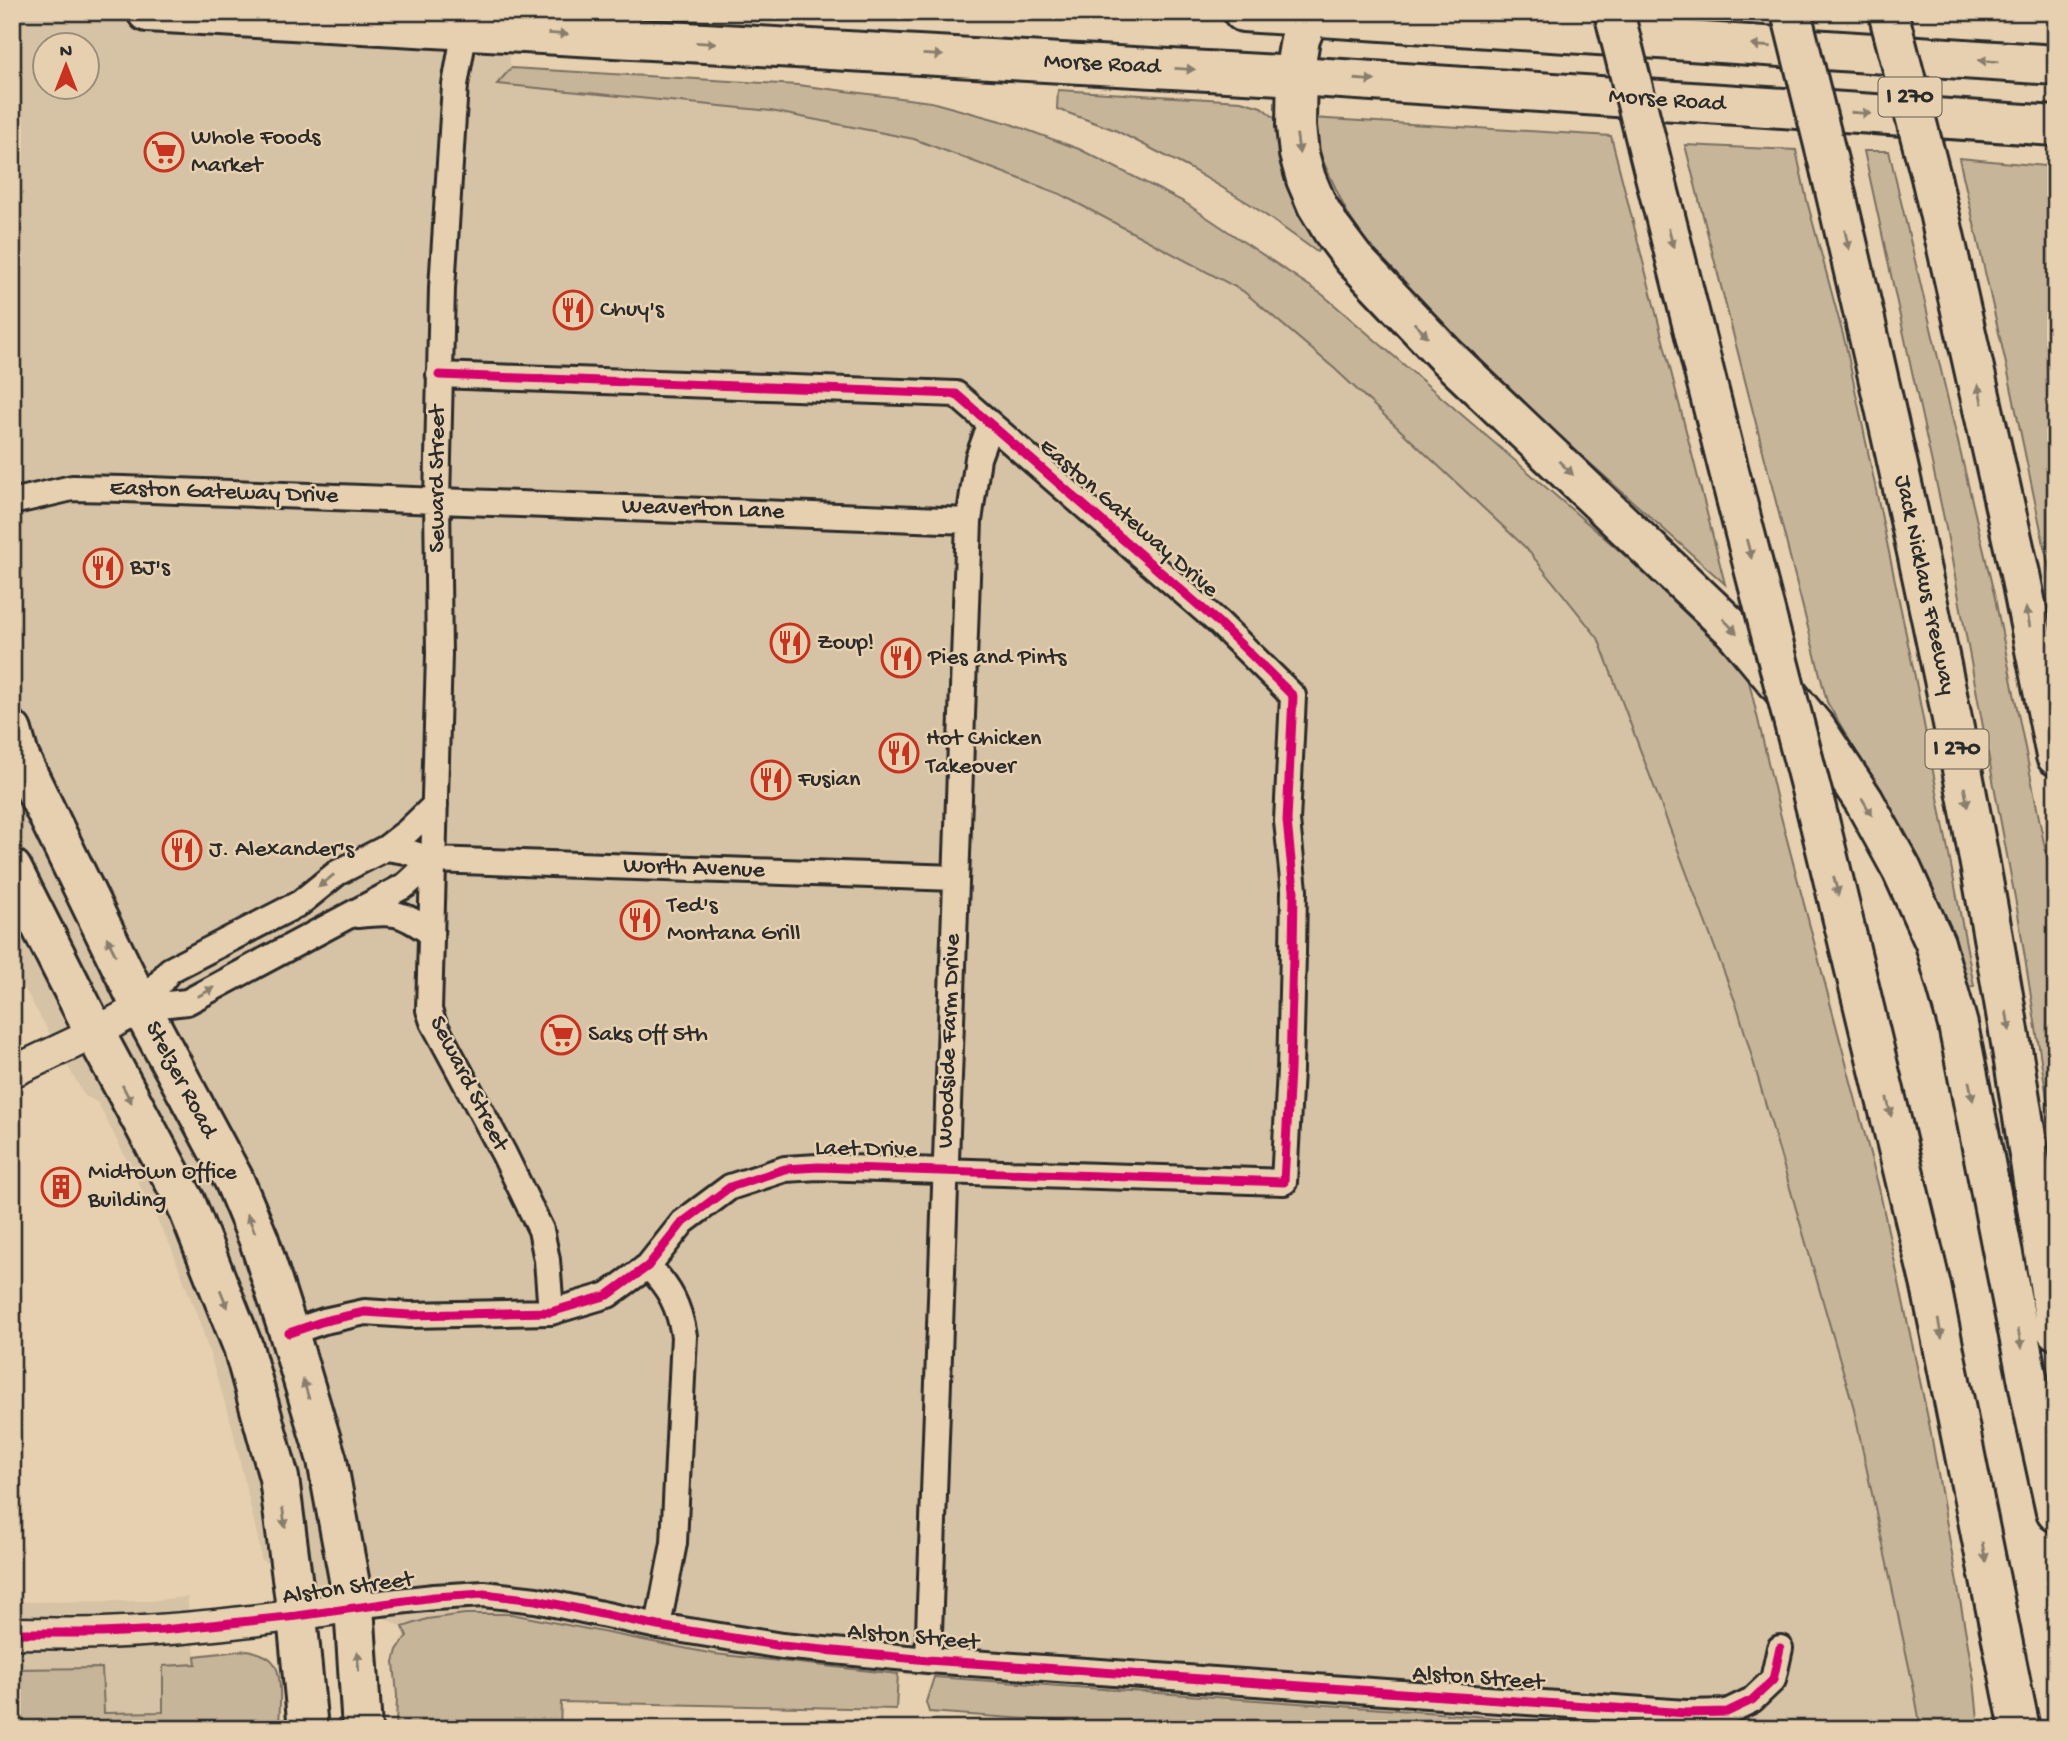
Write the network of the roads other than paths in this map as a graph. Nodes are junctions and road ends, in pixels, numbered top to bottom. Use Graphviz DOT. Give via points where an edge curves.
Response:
graph roads {
  1 [pos="147,12"];
  2 [pos="1243,12"];
  3 [pos="1614,12"];
  4 [pos="1791,12"];
  5 [pos="1888,12"];
  6 [pos="1310,15"];
  7 [pos="465,29"];
  8 [pos="2056,65"];
  9 [pos="1297,76"];
  10 [pos="2056,126"];
  11 [pos="439,375"];
  12 [pos="990,425"];
  13 [pos="437,500"];
  14 [pos="12,502"];
  15 [pos="969,521"];
  16 [pos="12,731"];
  17 [pos="2056,756"];
  18 [pos="435,805"];
  19 [pos="386,848"];
  20 [pos="433,860"];
  21 [pos="12,869"];
  22 [pos="956,878"];
  23 [pos="348,916"];
  24 [pos="431,933"];
  25 [pos="141,1007"];
  26 [pos="95,1033"];
  27 [pos="12,1072"];
  28 [pos="946,1170"];
  29 [pos="1284,1182"];
  30 [pos="648,1266"];
  31 [pos="551,1312"];
  32 [pos="2056,1330"];
  33 [pos="289,1334"];
  34 [pos="2056,1512"];
  35 [pos="354,1606"];
  36 [pos="297,1616"];
  37 [pos="658,1626"];
  38 [pos="12,1633"];
  39 [pos="1780,1648"];
  40 [pos="928,1660"];
  41 [pos="308,1729"];
  42 [pos="362,1729"];
  43 [pos="2020,1729"];
  1 -- 7 [label="main road, Morse Road"];
  2 -- 6 [label="main road"];
  3 -- 43 [label="main road, one-way, bridge" via="1819,820 1931,1286"];
  4 -- 32 [label="main road, Jack Nicklaus Freeway / I 270, one-way, bridge" via="1899,467 1949,702 2018,1077"];
  17 -- 5 [label="main road, I 270, one-way, bridge" via="1932,181"];
  8 -- 6 [label="main road, one-way"];
  6 -- 9 [label="main road" via="1300,39"];
  7 -- 9 [label="main road, Morse Road, one-way"];
  7 -- 11 [label="street, Seward Street" via="455,85"];
  9 -- 10 [label="main road, Morse Road, one-way"];
  9 -- 34 [label="main road, one-way" via="1296,126 1306,179 1317,205 1353,258 1446,355 1733,629 1817,730 1902,870 1935,943 1958,1024"];
  11 -- 12 [label="street, Easton Gateway Drive" via="956,394"];
  11 -- 13 [label="street, Seward Street"];
  12 -- 15 [label="street, Woodside Farm Drive" via="978,458"];
  12 -- 29 [label="street, Easton Gateway Drive" via="1219,623 1293,696 1287,821 1294,890"];
  13 -- 14 [label="street, Easton Gateway Drive" via="72,488"];
  13 -- 15 [label="street, Weaverton Lane"];
  13 -- 18 [label="street, Seward Street"];
  15 -- 22 [label="street, Woodside Farm Drive"];
  25 -- 16 [label="main road, Stelzer Road, one-way" via="19,756"];
  18 -- 19 [label="street"];
  18 -- 20 [label="street, Seward Street"];
  19 -- 20 [label="street, Worth Avenue"];
  19 -- 25 [label="street, one-way" via="337,873 300,903 170,970"];
  20 -- 22 [label="street, Worth Avenue"];
  20 -- 23 [label="street" via="406,885"];
  20 -- 24 [label="street, Seward Street"];
  21 -- 26 [label="main road"];
  22 -- 28 [label="street, Woodside Farm Drive"];
  23 -- 24 [label="street" via="387,912 408,917"];
  25 -- 23 [label="street, one-way" via="187,1002"];
  24 -- 31 [label="street, Seward Street" via="429,1010 541,1230"];
  25 -- 26 [label="street"];
  33 -- 25 [label="main road, Stelzer Road, one-way" via="234,1180"];
  26 -- 27 [label="street"];
  26 -- 36 [label="main road, one-way" via="186,1203 243,1347 279,1478"];
  28 -- 29 [label="street, Laet Drive"];
  28 -- 30 [label="street, Laet Drive" via="785,1169 730,1187 683,1222"];
  28 -- 40 [label="street, Woodside Farm Drive"];
  30 -- 31 [label="street, Laet Drive" via="608,1295"];
  30 -- 37 [label="street" via="666,1284 681,1314 684,1336 674,1543"];
  31 -- 33 [label="street, Laet Drive" via="365,1312"];
  35 -- 33 [label="main road, Stelzer Road, one-way" via="327,1460"];
  35 -- 36 [label="street, Alston Street"];
  35 -- 37 [label="street, Alston Street" via="484,1594 537,1600"];
  42 -- 35 [label="main road, Stelzer Road, one-way"];
  36 -- 38 [label="street, Alston Street" via="163,1630"];
  36 -- 41 [label="main road"];
  37 -- 40 [label="street, Alston Street" via="782,1646"];
  39 -- 40 [label="street, Alston Street" via="1773,1680 1752,1700 1727,1712 1672,1712"];
}
